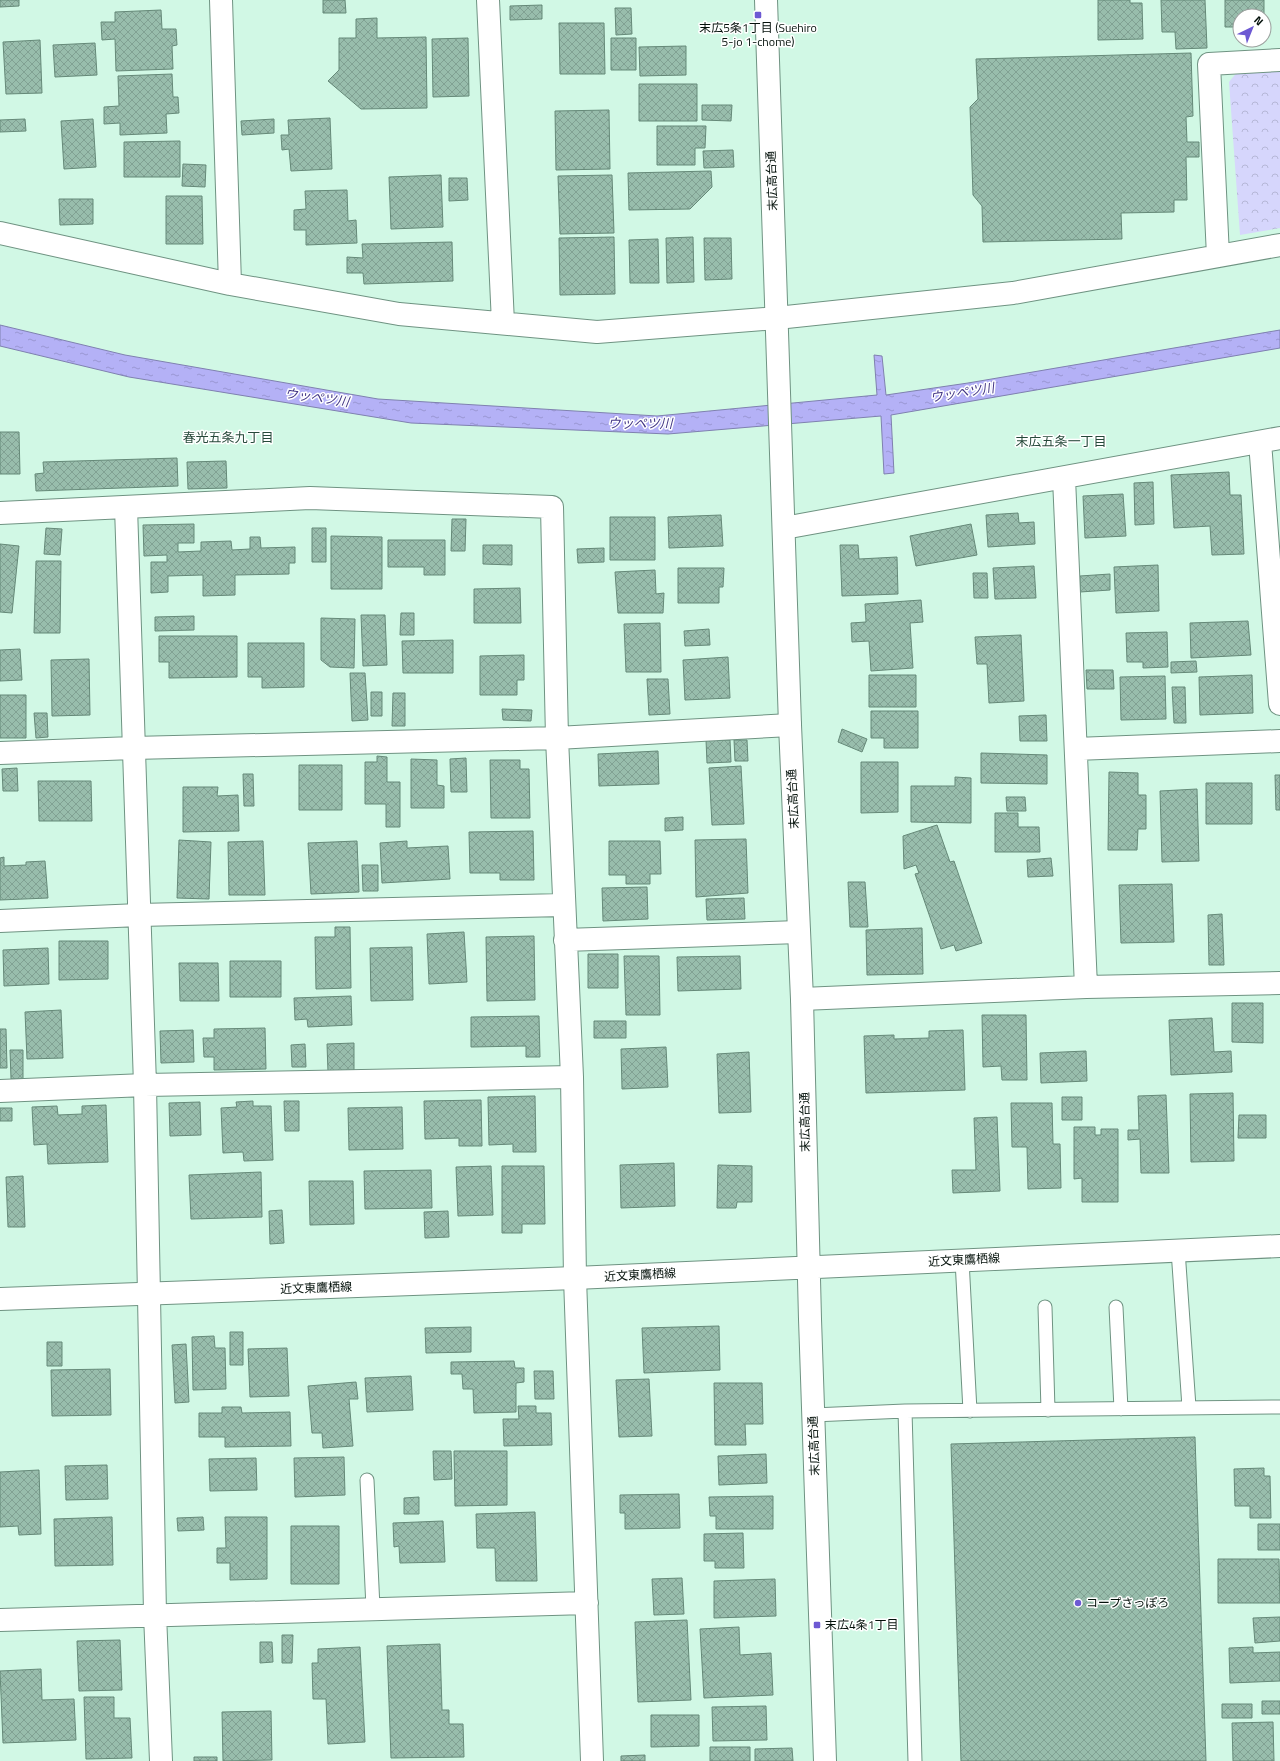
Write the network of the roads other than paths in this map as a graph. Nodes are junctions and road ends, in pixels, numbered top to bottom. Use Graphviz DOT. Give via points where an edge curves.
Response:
graph roads {
  1 [pos="221,0"];
  2 [pos="488,0"];
  3 [pos="766,0"];
  4 [pos="1280,60"];
  5 [pos="0,233"];
  6 [pos="1280,245"];
  7 [pos="1218,256"];
  8 [pos="230,284"];
  9 [pos="777,318"];
  10 [pos="504,323"];
  11 [pos="1270,440"];
  12 [pos="1064,478"];
  13 [pos="126,507"];
  14 [pos="0,513"];
  15 [pos="784,528"];
  16 [pos="1280,704"];
  17 [pos="790,725"];
  18 [pos="557,738"];
  19 [pos="1280,741"];
  20 [pos="133,748"];
  21 [pos="1076,749"];
  22 [pos="0,753"];
  23 [pos="564,905"];
  24 [pos="139,915"];
  25 [pos="0,921"];
  26 [pos="799,932"];
  27 [pos="565,940"];
  28 [pos="1280,983"];
  29 [pos="1086,987"];
  30 [pos="802,999"];
  31 [pos="572,1077"];
  32 [pos="145,1085"];
  33 [pos="0,1091"];
  34 [pos="1280,1246"];
  35 [pos="1178,1250"];
  36 [pos="962,1260"];
  37 [pos="808,1267"];
  38 [pos="575,1278"];
  39 [pos="148,1294"];
  40 [pos="0,1298"];
  41 [pos="1045,1307"];
  42 [pos="1116,1307"];
  43 [pos="1189,1407"];
  44 [pos="1280,1407"];
  45 [pos="1121,1409"];
  46 [pos="1048,1410"];
  47 [pos="905,1411"];
  48 [pos="970,1411"];
  49 [pos="813,1415"];
  50 [pos="367,1480"];
  51 [pos="587,1602"];
  52 [pos="373,1608"];
  53 [pos="155,1614"];
  54 [pos="0,1620"];
  55 [pos="161,1761"];
  56 [pos="592,1761"];
  57 [pos="825,1761"];
  58 [pos="915,1761"];
  1 -- 8 [label="street"];
  2 -- 10 [label="street"];
  3 -- 9 [label="street, 末広高台通"];
  4 -- 7 [label="street" via="1209,64"];
  5 -- 8 [label="street"];
  6 -- 7 [label="street"];
  7 -- 9 [label="street" via="1013,293"];
  8 -- 10 [label="street" via="399,314"];
  9 -- 10 [label="street" via="597,332"];
  9 -- 15 [label="street, 末広高台通"];
  11 -- 12 [label="street"];
  11 -- 16 [label="street"];
  12 -- 15 [label="street"];
  12 -- 21 [label="street"];
  13 -- 14 [label="street"];
  13 -- 18 [label="street" via="310,498 552,507"];
  13 -- 20 [label="street"];
  15 -- 17 [label="street, 末広高台通"];
  17 -- 18 [label="street"];
  17 -- 26 [label="street, 末広高台通"];
  18 -- 20 [label="street"];
  18 -- 23 [label="street"];
  19 -- 21 [label="street"];
  20 -- 22 [label="street"];
  20 -- 24 [label="street"];
  21 -- 29 [label="street"];
  23 -- 24 [label="street"];
  23 -- 27 [label="street"];
  24 -- 25 [label="street"];
  24 -- 32 [label="street"];
  26 -- 27 [label="street"];
  26 -- 30 [label="street, 末広高台通"];
  27 -- 31 [label="street"];
  28 -- 29 [label="street"];
  29 -- 30 [label="street"];
  30 -- 37 [label="street, 末広高台通"];
  31 -- 32 [label="street"];
  31 -- 38 [label="street"];
  32 -- 33 [label="street"];
  32 -- 39 [label="street"];
  34 -- 35 [label="street, 近文東鷹栖線"];
  35 -- 36 [label="street, 近文東鷹栖線"];
  35 -- 43 [label="lane"];
  36 -- 37 [label="street, 近文東鷹栖線"];
  36 -- 48 [label="lane"];
  37 -- 38 [label="street, 近文東鷹栖線"];
  37 -- 49 [label="street, 末広高台通"];
  38 -- 39 [label="street, 近文東鷹栖線"];
  38 -- 51 [label="street"];
  39 -- 40 [label="street, 近文東鷹栖線"];
  39 -- 53 [label="street"];
  41 -- 46 [label="lane"];
  42 -- 45 [label="lane"];
  43 -- 44 [label="lane"];
  43 -- 45 [label="lane"];
  45 -- 46 [label="lane"];
  46 -- 48 [label="lane"];
  47 -- 48 [label="lane"];
  47 -- 49 [label="lane"];
  47 -- 58 [label="lane"];
  49 -- 57 [label="street, 末広高台通"];
  50 -- 52 [label="lane"];
  51 -- 52 [label="street"];
  51 -- 56 [label="street"];
  52 -- 53 [label="street"];
  53 -- 54 [label="street"];
  53 -- 55 [label="street"];
}
